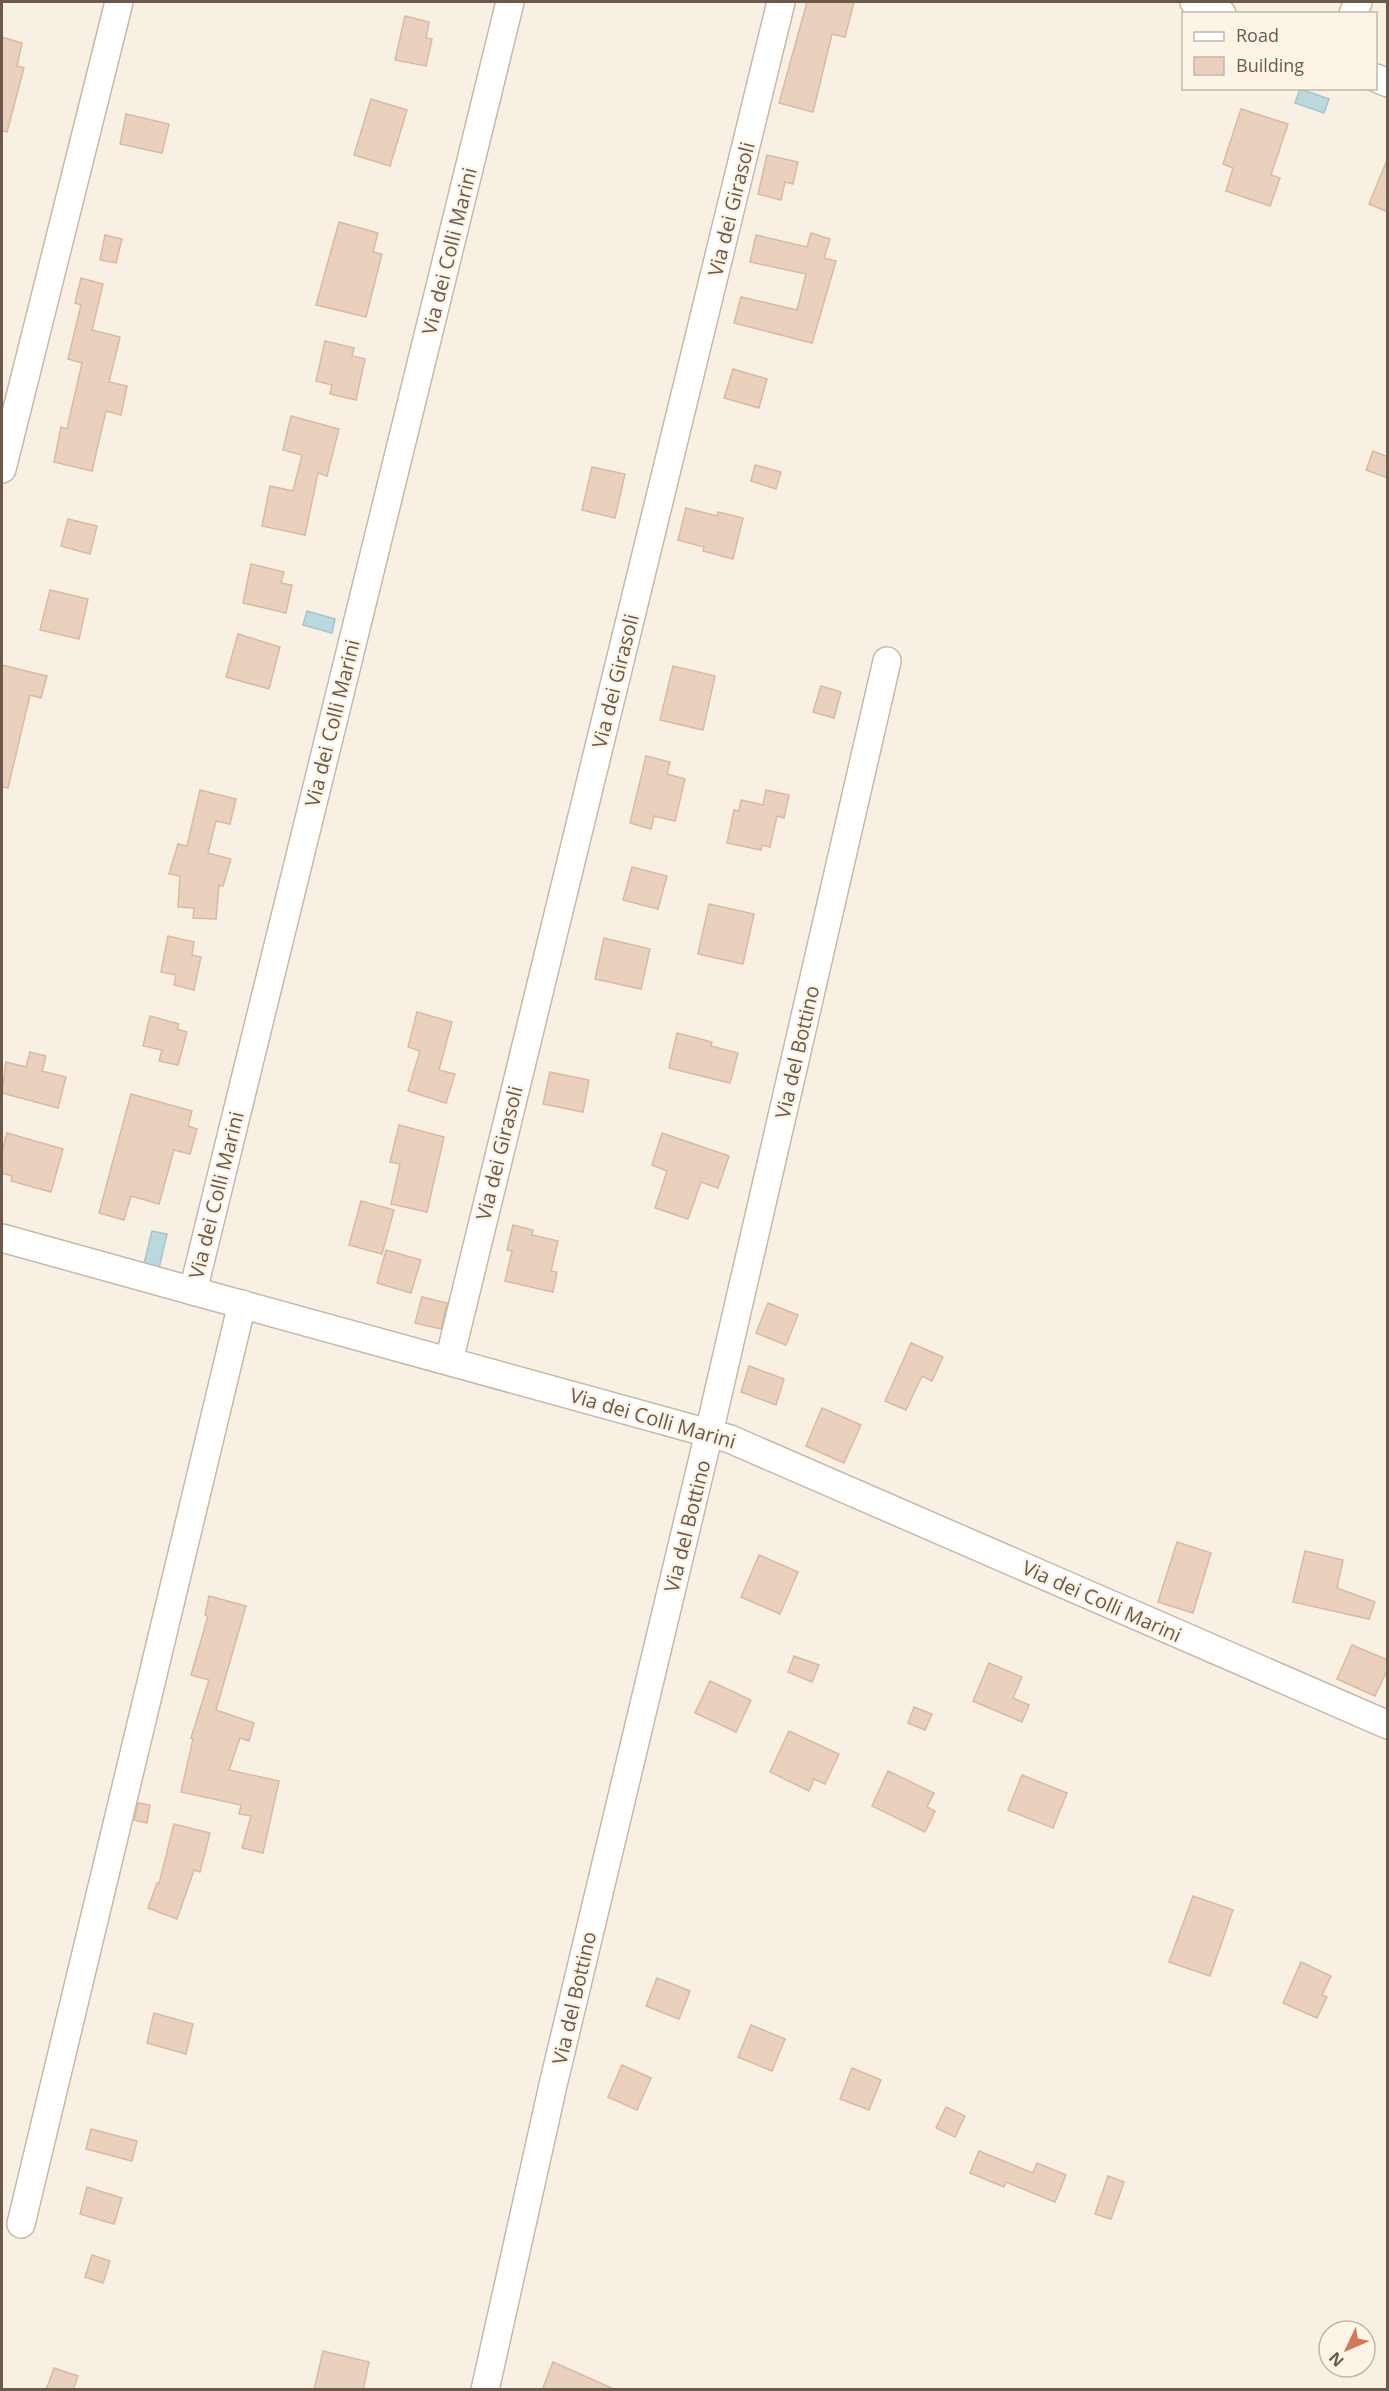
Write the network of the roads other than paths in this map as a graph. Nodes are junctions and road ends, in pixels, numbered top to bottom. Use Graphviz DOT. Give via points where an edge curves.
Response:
graph roads {
  1 [pos="119,2"];
  2 [pos="510,2"];
  3 [pos="782,2"];
  4 [pos="1194,2"];
  5 [pos="1217,12"];
  6 [pos="2,469"];
  7 [pos="887,662"];
  8 [pos="2,1238"];
  9 [pos="193,1290"];
  10 [pos="242,1304"];
  11 [pos="448,1361"];
  12 [pos="709,1433"];
  13 [pos="1388,1725"];
  14 [pos="21,2224"];
  15 [pos="485,2390"];
  1 -- 6 [label="street"];
  2 -- 9 [label="street, Via dei Colli Marini"];
  3 -- 11 [label="street, Via dei Girasoli"];
  4 -- 5 [label="street"];
  7 -- 12 [label="street, Via del Bottino"];
  8 -- 9 [label="street"];
  9 -- 10 [label="street, Via dei Colli Marini"];
  10 -- 11 [label="street, Via dei Colli Marini"];
  10 -- 14 [label="street"];
  11 -- 12 [label="street, Via dei Colli Marini"];
  12 -- 13 [label="street, Via dei Colli Marini" via="751,1447"];
  12 -- 15 [label="street, Via del Bottino" via="553,2085"];
}
